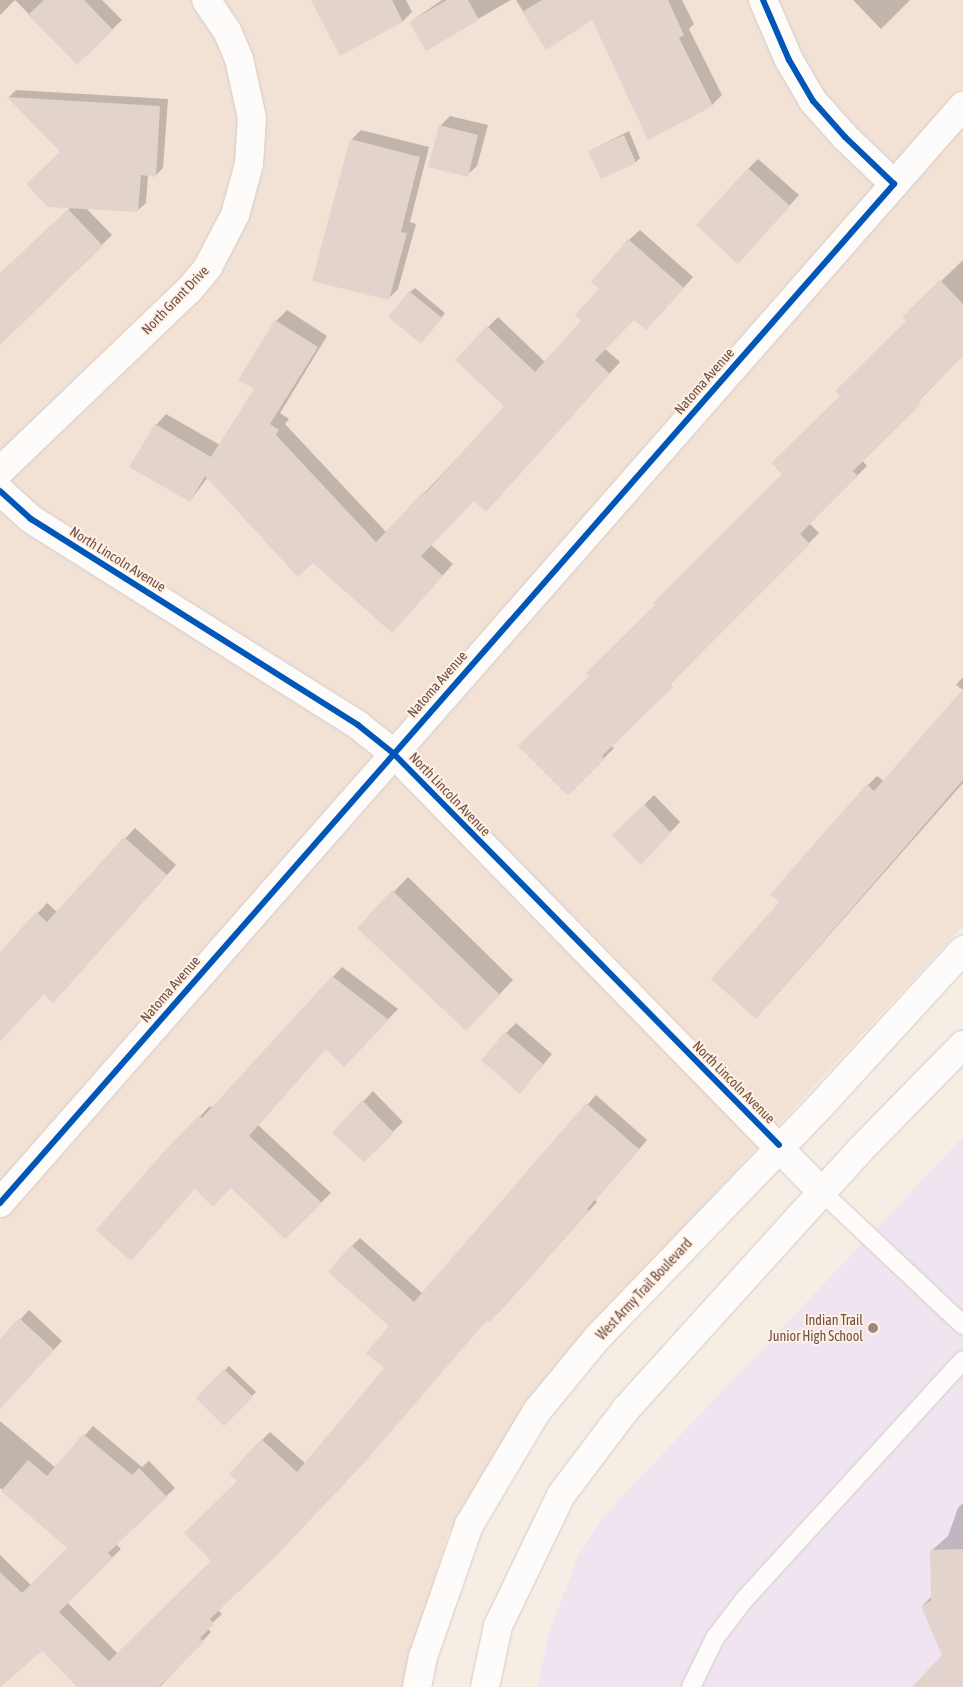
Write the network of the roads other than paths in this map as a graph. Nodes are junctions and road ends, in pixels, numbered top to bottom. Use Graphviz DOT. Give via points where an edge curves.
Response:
graph roads {
  1 [pos="206,0"];
  2 [pos="763,0"];
  3 [pos="963,106"];
  4 [pos="894,184"];
  5 [pos="0,471"];
  6 [pos="0,491"];
  7 [pos="393,753"];
  8 [pos="963,950"];
  9 [pos="963,1045"];
  10 [pos="779,1145"];
  11 [pos="824,1194"];
  12 [pos="0,1203"];
  13 [pos="963,1325"];
  14 [pos="963,1360"];
  15 [pos="417,1687"];
  16 [pos="485,1687"];
  17 [pos="691,1687"];
  1 -- 5 [label="street, North Grant Drive" via="227,31 239,59 252,118 249,164 236,215 208,267 189,290"];
  2 -- 4 [label="street" via="789,60 813,101 845,138"];
  3 -- 4 [label="street, Natoma Avenue"];
  4 -- 7 [label="street, Natoma Avenue"];
  6 -- 7 [label="street, North Lincoln Avenue" via="31,519 358,726"];
  7 -- 10 [label="street, North Lincoln Avenue"];
  7 -- 12 [label="street, Natoma Avenue"];
  8 -- 10 [label="street, West Army Trail Boulevard" via="822,1104"];
  9 -- 11 [label="street" via="860,1150"];
  10 -- 11 [label="street, North Lincoln Avenue"];
  10 -- 15 [label="street, West Army Trail Boulevard" via="598,1337 537,1411 469,1525 423,1657"];
  11 -- 13 [label="lane"];
  11 -- 16 [label="street" via="626,1409 561,1495 498,1626"];
  14 -- 17 [label="lane" via="744,1600 715,1638"];
}
